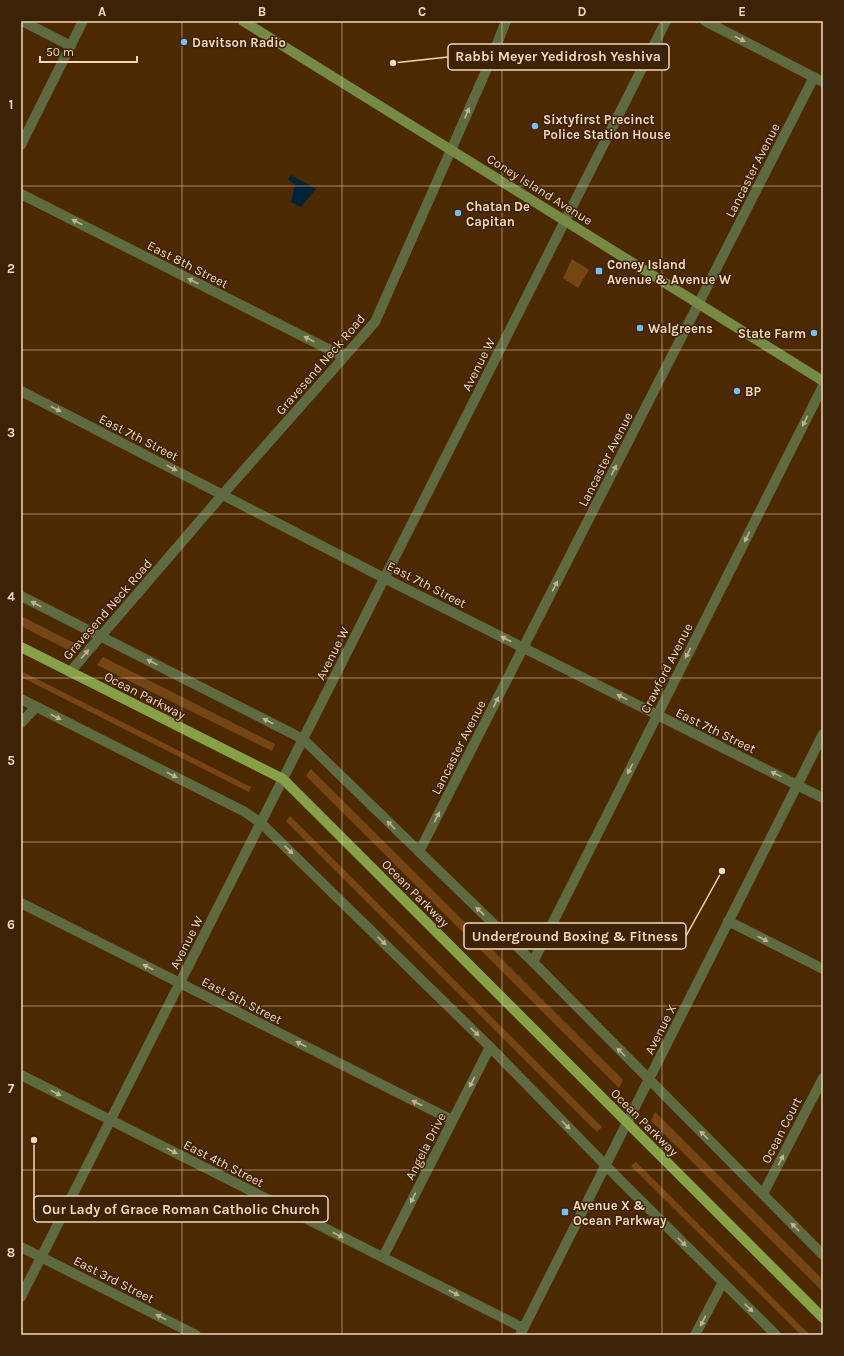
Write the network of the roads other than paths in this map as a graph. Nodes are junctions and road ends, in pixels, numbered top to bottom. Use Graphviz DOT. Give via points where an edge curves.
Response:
graph roads {
  1 [pos="22,21"];
  2 [pos="83,21"];
  3 [pos="243,21"];
  4 [pos="506,21"];
  5 [pos="666,21"];
  6 [pos="705,21"];
  7 [pos="71,46"];
  8 [pos="819,79"];
  9 [pos="21,144"];
  10 [pos="451,149"];
  11 [pos="21,194"];
  12 [pos="565,220"];
  13 [pos="699,304"];
  14 [pos="344,357"];
  15 [pos="823,381"];
  16 [pos="823,386"];
  17 [pos="21,391"];
  18 [pos="223,494"];
  19 [pos="384,578"];
  20 [pos="21,596"];
  21 [pos="101,636"];
  22 [pos="21,647"];
  23 [pos="523,648"];
  24 [pos="70,672"];
  25 [pos="21,699"];
  26 [pos="36,707"];
  27 [pos="657,715"];
  28 [pos="21,723"];
  29 [pos="823,734"];
  30 [pos="303,739"];
  31 [pos="283,779"];
  32 [pos="798,784"];
  33 [pos="823,798"];
  34 [pos="261,823"];
  35 [pos="419,852"];
  36 [pos="21,903"];
  37 [pos="728,922"];
  38 [pos="533,962"];
  39 [pos="823,970"];
  40 [pos="179,983"];
  41 [pos="490,1047"];
  42 [pos="21,1075"];
  43 [pos="823,1078"];
  44 [pos="649,1080"];
  45 [pos="110,1120"];
  46 [pos="452,1120"];
  47 [pos="627,1122"];
  48 [pos="605,1165"];
  49 [pos="763,1194"];
  50 [pos="21,1247"];
  51 [pos="823,1255"];
  52 [pos="42,1257"];
  53 [pos="383,1257"];
  54 [pos="723,1282"];
  55 [pos="21,1297"];
  56 [pos="823,1318"];
  57 [pos="521,1332"];
  58 [pos="196,1335"];
  59 [pos="696,1335"];
  60 [pos="776,1335"];
  1 -- 7 [label="street"];
  2 -- 7 [label="street"];
  3 -- 10 [label="main road, Coney Island Avenue"];
  10 -- 4 [label="street, Gravesend Neck Road, one-way"];
  5 -- 12 [label="street, Avenue W"];
  6 -- 8 [label="street, one-way"];
  7 -- 9 [label="street"];
  8 -- 13 [label="street, Lancaster Avenue"];
  10 -- 12 [label="main road, Coney Island Avenue"];
  10 -- 14 [label="street, Gravesend Neck Road" via="375,322"];
  14 -- 11 [label="street, East 8th Street, one-way"];
  12 -- 13 [label="main road, Coney Island Avenue"];
  12 -- 19 [label="street, Avenue W"];
  13 -- 15 [label="main road, Coney Island Avenue"];
  23 -- 13 [label="street, Lancaster Avenue, one-way"];
  14 -- 18 [label="street, Gravesend Neck Road"];
  16 -- 27 [label="street, Crawford Avenue, one-way"];
  17 -- 18 [label="street, East 7th Street, one-way"];
  18 -- 19 [label="street, East 7th Street"];
  18 -- 21 [label="street, Gravesend Neck Road"];
  23 -- 19 [label="street, East 7th Street, one-way"];
  19 -- 30 [label="street, Avenue W"];
  21 -- 20 [label="street, one-way"];
  24 -- 21 [label="street, Gravesend Neck Road, one-way"];
  30 -- 21 [label="street, one-way"];
  22 -- 24 [label="main road, Ocean Parkway"];
  27 -- 23 [label="street, East 7th Street, one-way"];
  35 -- 23 [label="street, Lancaster Avenue, one-way"];
  24 -- 31 [label="main road, Ocean Parkway"];
  25 -- 26 [label="street"];
  26 -- 28 [label="street"];
  26 -- 34 [label="street, one-way" via="245,812"];
  32 -- 27 [label="street, East 7th Street, one-way"];
  27 -- 38 [label="street, Crawford Avenue, one-way"];
  29 -- 32 [label="street, Avenue X"];
  30 -- 31 [label="street, Avenue W"];
  35 -- 30 [label="street, one-way"];
  31 -- 34 [label="street, Avenue W"];
  31 -- 47 [label="main road, Ocean Parkway"];
  32 -- 33 [label="street, East 7th Street"];
  32 -- 37 [label="street, Avenue X"];
  34 -- 40 [label="street, Avenue W"];
  34 -- 41 [label="street, one-way"];
  38 -- 35 [label="street, one-way"];
  40 -- 36 [label="street, East 5th Street, one-way"];
  37 -- 39 [label="street, one-way"];
  37 -- 44 [label="street, Avenue X"];
  44 -- 38 [label="street, one-way"];
  40 -- 45 [label="street, Avenue W"];
  46 -- 40 [label="street, East 5th Street, one-way"];
  41 -- 46 [label="street, Angela Drive, one-way"];
  41 -- 48 [label="street, one-way"];
  42 -- 45 [label="street, East 4th Street, one-way"];
  49 -- 43 [label="street, Ocean Court, one-way"];
  44 -- 47 [label="street, Avenue X"];
  49 -- 44 [label="street, one-way"];
  45 -- 52 [label="street, Avenue W"];
  45 -- 53 [label="street, East 4th Street, one-way"];
  46 -- 53 [label="street, Angela Drive, one-way"];
  47 -- 48 [label="street, Avenue X"];
  47 -- 56 [label="main road, Ocean Parkway"];
  48 -- 54 [label="street, one-way"];
  48 -- 57 [label="street, Avenue X"];
  51 -- 49 [label="street, one-way"];
  50 -- 52 [label="street, East 3rd Street"];
  52 -- 55 [label="street, Avenue W"];
  58 -- 52 [label="street, East 3rd Street, one-way"];
  53 -- 57 [label="street, East 4th Street, one-way"];
  54 -- 59 [label="street, one-way"];
  54 -- 60 [label="street, one-way"];
}
